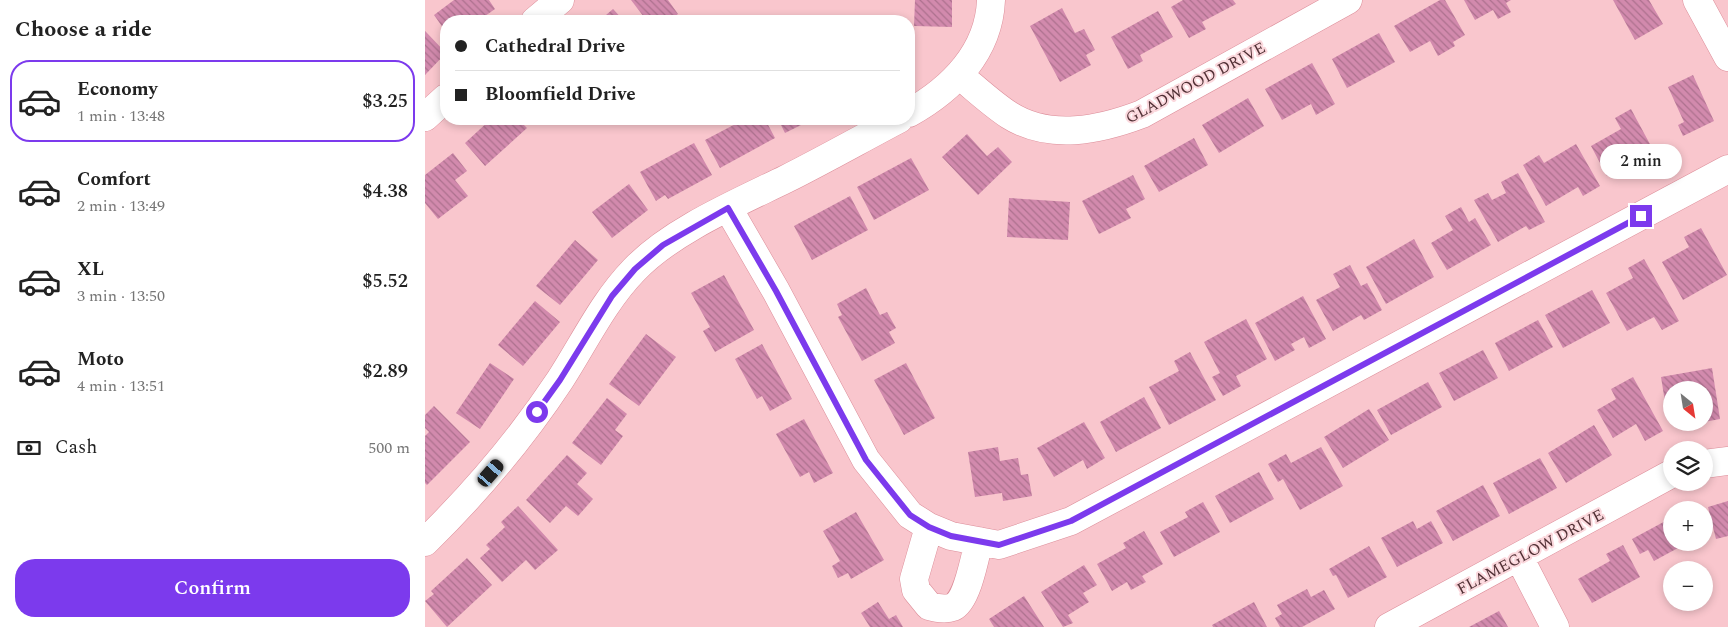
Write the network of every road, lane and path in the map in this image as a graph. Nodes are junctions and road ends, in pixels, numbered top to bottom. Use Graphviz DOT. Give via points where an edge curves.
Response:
graph roads {
  1 [pos="560,0"];
  2 [pos="991,0"];
  3 [pos="1348,0"];
  4 [pos="1697,0"];
  5 [pos="542,15"];
  6 [pos="1728,57"];
  7 [pos="959,75"];
  8 [pos="440,103"];
  9 [pos="915,109"];
  10 [pos="425,117"];
  11 [pos="888,125"];
  12 [pos="1728,169"];
  13 [pos="728,208"];
  14 [pos="1728,461"];
  15 [pos="1713,463"];
  16 [pos="1663,478"];
  17 [pos="929,527"];
  18 [pos="979,541"];
  19 [pos="425,542"];
  20 [pos="1519,556"];
  21 [pos="1389,627"];
  22 [pos="1555,627"];
  1 -- 5 [label="street"];
  2 -- 7 [label="street" via="987,31 979,50"];
  3 -- 7 [label="street, GLADWOOD DRIVE" via="1142,114 1112,125 1067,130 1037,128 1010,116"];
  4 -- 6 [label="street"];
  7 -- 9 [label="street" via="943,91"];
  8 -- 10 [label="street"];
  11 -- 13 [label="street"];
  12 -- 18 [label="street" via="1071,521 999,545"];
  13 -- 17 [label="street" via="866,460 910,515"];
  13 -- 19 [label="street" via="663,245 635,269 612,296 560,380 503,460"];
  14 -- 15 [label="street"];
  16 -- 20 [label="street, FLAMEGLOW DRIVE"];
  17 -- 18 [label="street" via="951,536"];
  17 -- 18 [label="street" via="914,579 916,590 929,606 951,608 957,604 965,591"];
  20 -- 21 [label="street, FLAMEGLOW DRIVE"];
  20 -- 22 [label="street"];
}
